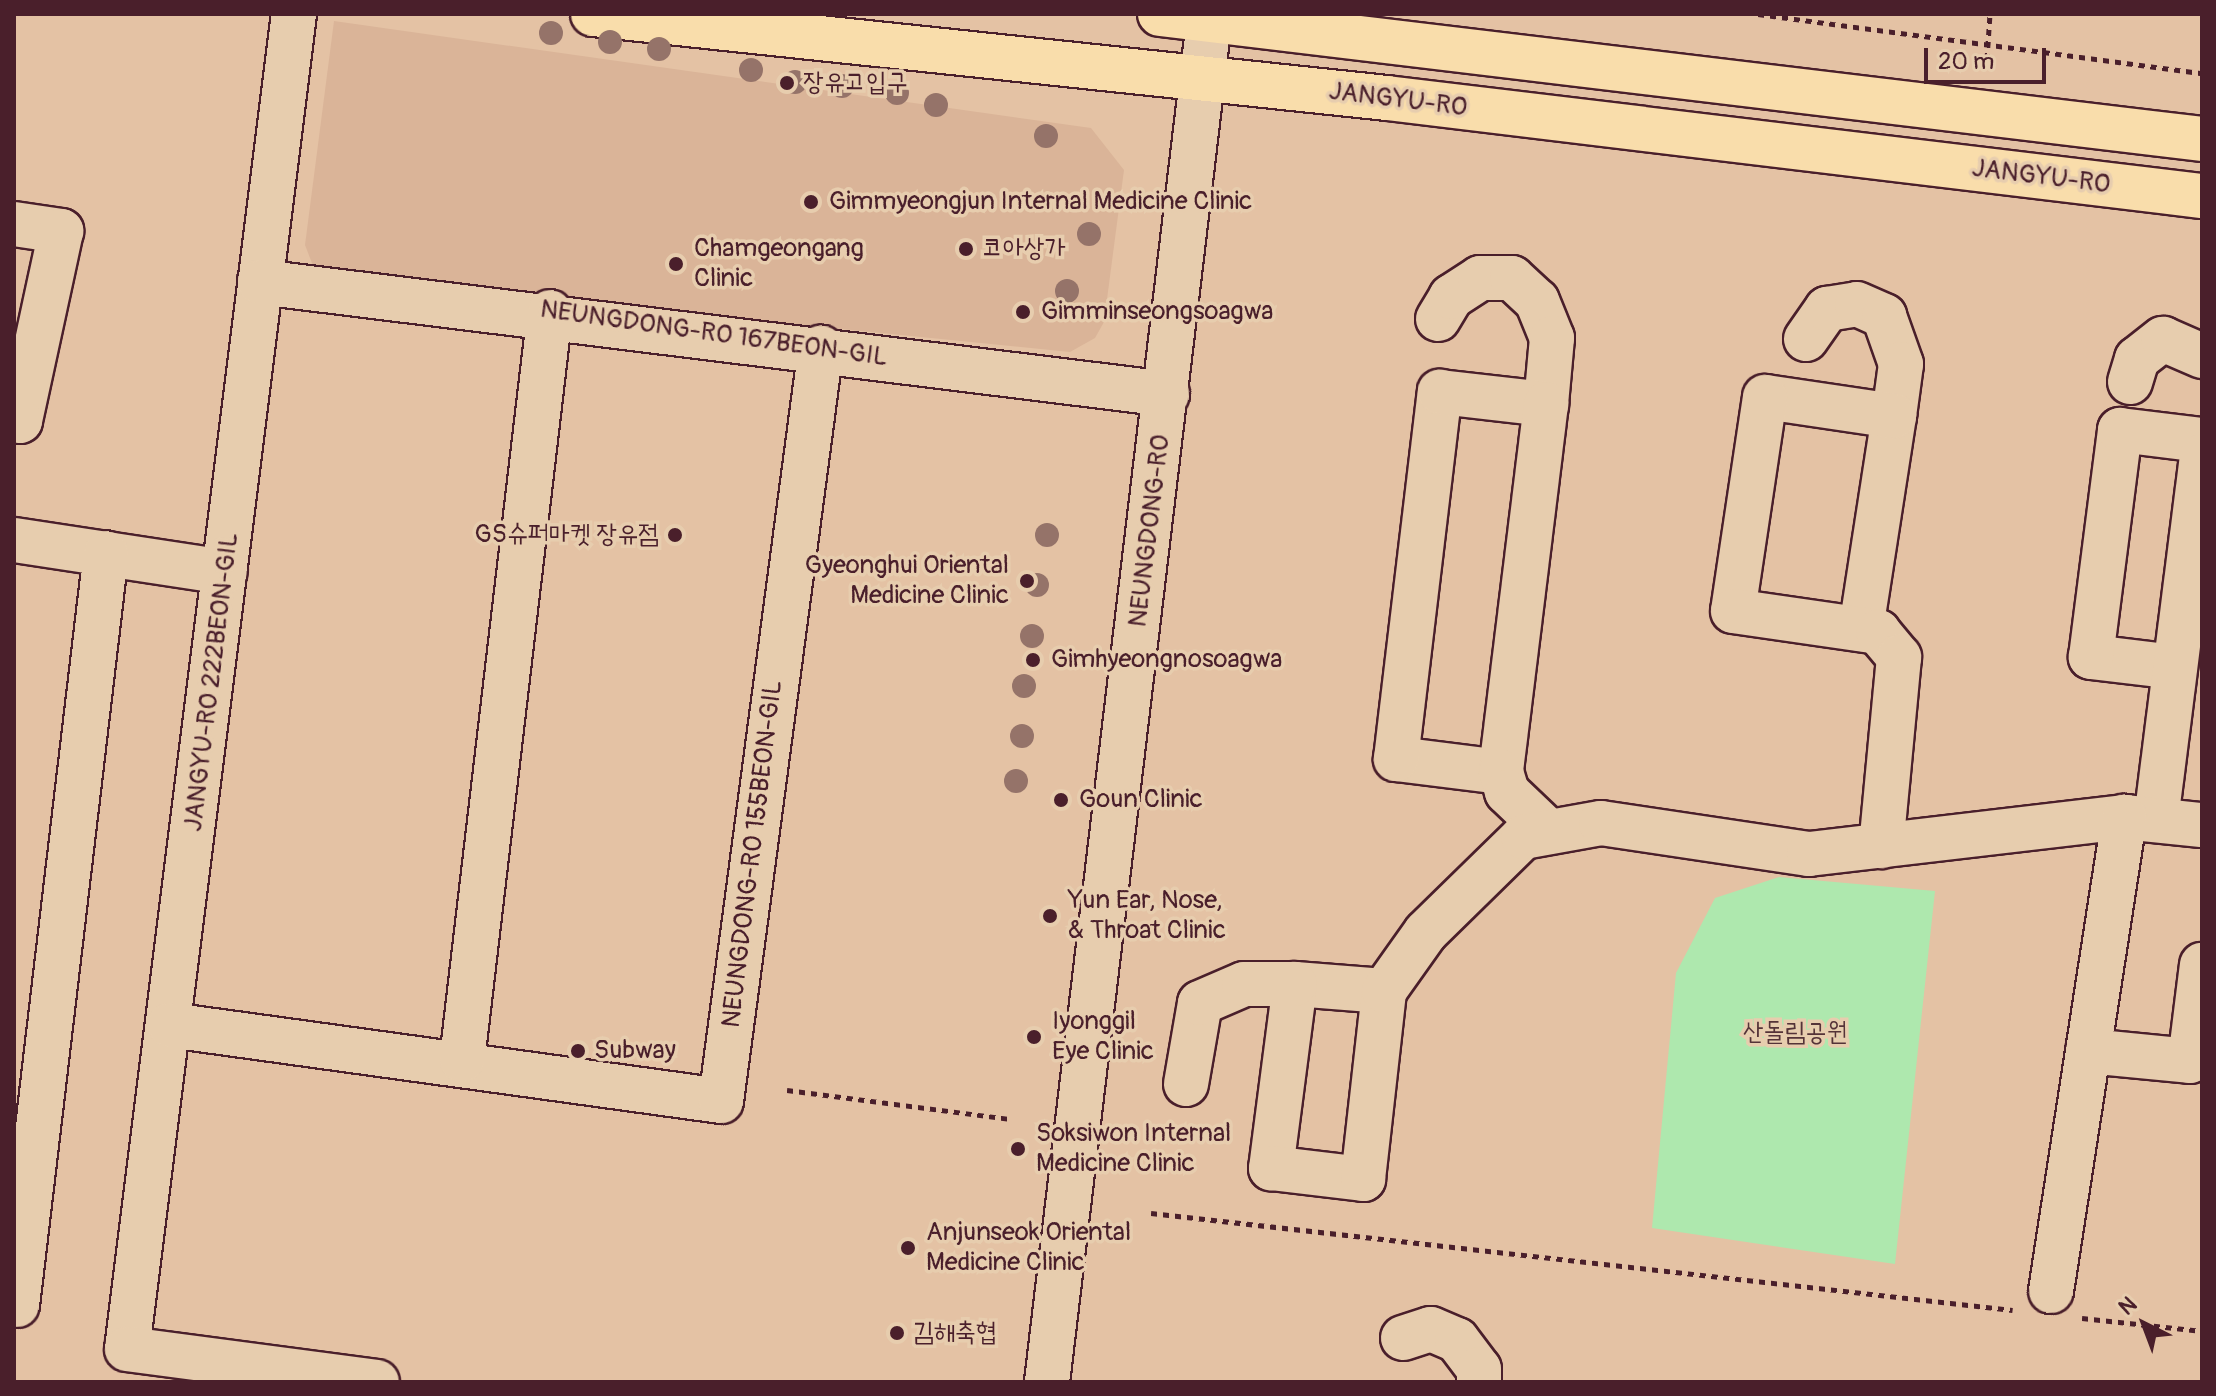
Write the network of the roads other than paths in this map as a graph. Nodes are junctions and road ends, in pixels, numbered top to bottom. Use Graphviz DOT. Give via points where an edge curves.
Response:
graph roads {
  1 [pos="294,14"];
  2 [pos="593,14"];
  3 [pos="1160,14"];
  4 [pos="1210,17"];
  5 [pos="1205,78"];
  6 [pos="2202,139"];
  7 [pos="2202,196"];
  8 [pos="14,224"];
  9 [pos="260,282"];
  10 [pos="550,312"];
  11 [pos="1438,319"];
  12 [pos="28,331"];
  13 [pos="1806,339"];
  14 [pos="821,348"];
  15 [pos="2202,356"];
  16 [pos="2130,382"];
  17 [pos="1167,394"];
  18 [pos="1546,404"];
  19 [pos="1894,416"];
  20 [pos="14,420"];
  21 [pos="2202,440"];
  22 [pos="2202,456"];
  23 [pos="14,540"];
  24 [pos="106,553"];
  25 [pos="225,572"];
  26 [pos="1861,629"];
  27 [pos="2175,667"];
  28 [pos="1501,772"];
  29 [pos="2140,818"];
  30 [pos="2202,825"];
  31 [pos="1549,832"];
  32 [pos="1881,846"];
  33 [pos="2202,965"];
  34 [pos="1295,984"];
  35 [pos="1384,991"];
  36 [pos="170,1025"];
  37 [pos="2088,1051"];
  38 [pos="462,1060"];
  39 [pos="1186,1084"];
  40 [pos="17,1305"];
  41 [pos="2052,1307"];
  42 [pos="1403,1338"];
  43 [pos="377,1382"];
  44 [pos="1047,1382"];
  45 [pos="1479,1382"];
  1 -- 9 [label="street, JANGYU-RO 222BEON-GIL"];
  2 -- 5 [label="main road, JANGYU-RO"];
  3 -- 4 [label="main road"];
  4 -- 5 [label="street, NEUNGDONG-RO"];
  4 -- 6 [label="main road"];
  5 -- 7 [label="main road, JANGYU-RO"];
  5 -- 17 [label="street, NEUNGDONG-RO"];
  8 -- 12 [label="street" via="61,231"];
  9 -- 10 [label="street, NEUNGDONG-RO 167BEON-GIL"];
  9 -- 25 [label="street, JANGYU-RO 222BEON-GIL"];
  10 -- 14 [label="street, NEUNGDONG-RO 167BEON-GIL"];
  10 -- 38 [label="street"];
  11 -- 18 [label="street" via="1451,297 1480,278 1512,278 1537,301 1552,338"];
  12 -- 20 [label="street" via="20,421"];
  13 -- 19 [label="street" via="1827,309 1857,304 1884,316 1901,364"];
  14 -- 17 [label="street, NEUNGDONG-RO 167BEON-GIL"];
  14 -- 38 [label="street, NEUNGDONG-RO 155BEON-GIL" via="721,1101"];
  15 -- 16 [label="street" via="2163,339 2137,359"];
  17 -- 44 [label="street, NEUNGDONG-RO"];
  18 -- 28 [label="street"];
  18 -- 28 [label="street" via="1440,392 1396,759"];
  19 -- 26 [label="street"];
  19 -- 26 [label="street" via="1765,397 1733,611"];
  21 -- 27 [label="street" via="2120,430 2091,657"];
  22 -- 27 [label="street"];
  23 -- 24 [label="street"];
  24 -- 25 [label="street"];
  24 -- 40 [label="street"];
  25 -- 36 [label="street, JANGYU-RO 222BEON-GIL"];
  26 -- 32 [label="street" via="1878,632 1899,657"];
  27 -- 29 [label="street"];
  28 -- 31 [label="street" via="1507,792"];
  29 -- 30 [label="street"];
  29 -- 32 [label="street"];
  29 -- 37 [label="street"];
  31 -- 32 [label="street" via="1601,823 1809,854"];
  31 -- 35 [label="street" via="1523,837 1426,932"];
  33 -- 37 [label="street" via="2190,1061"];
  34 -- 35 [label="street"];
  34 -- 35 [label="street" via="1271,1168 1363,1179"];
  34 -- 39 [label="street" via="1244,984 1200,1003"];
  36 -- 38 [label="street, NEUNGDONG-RO 155BEON-GIL"];
  36 -- 43 [label="street, JANGYU-RO 222BEON-GIL" via="127,1349"];
  37 -- 41 [label="street"];
  42 -- 45 [label="street" via="1431,1329 1457,1340 1479,1369"];
}
